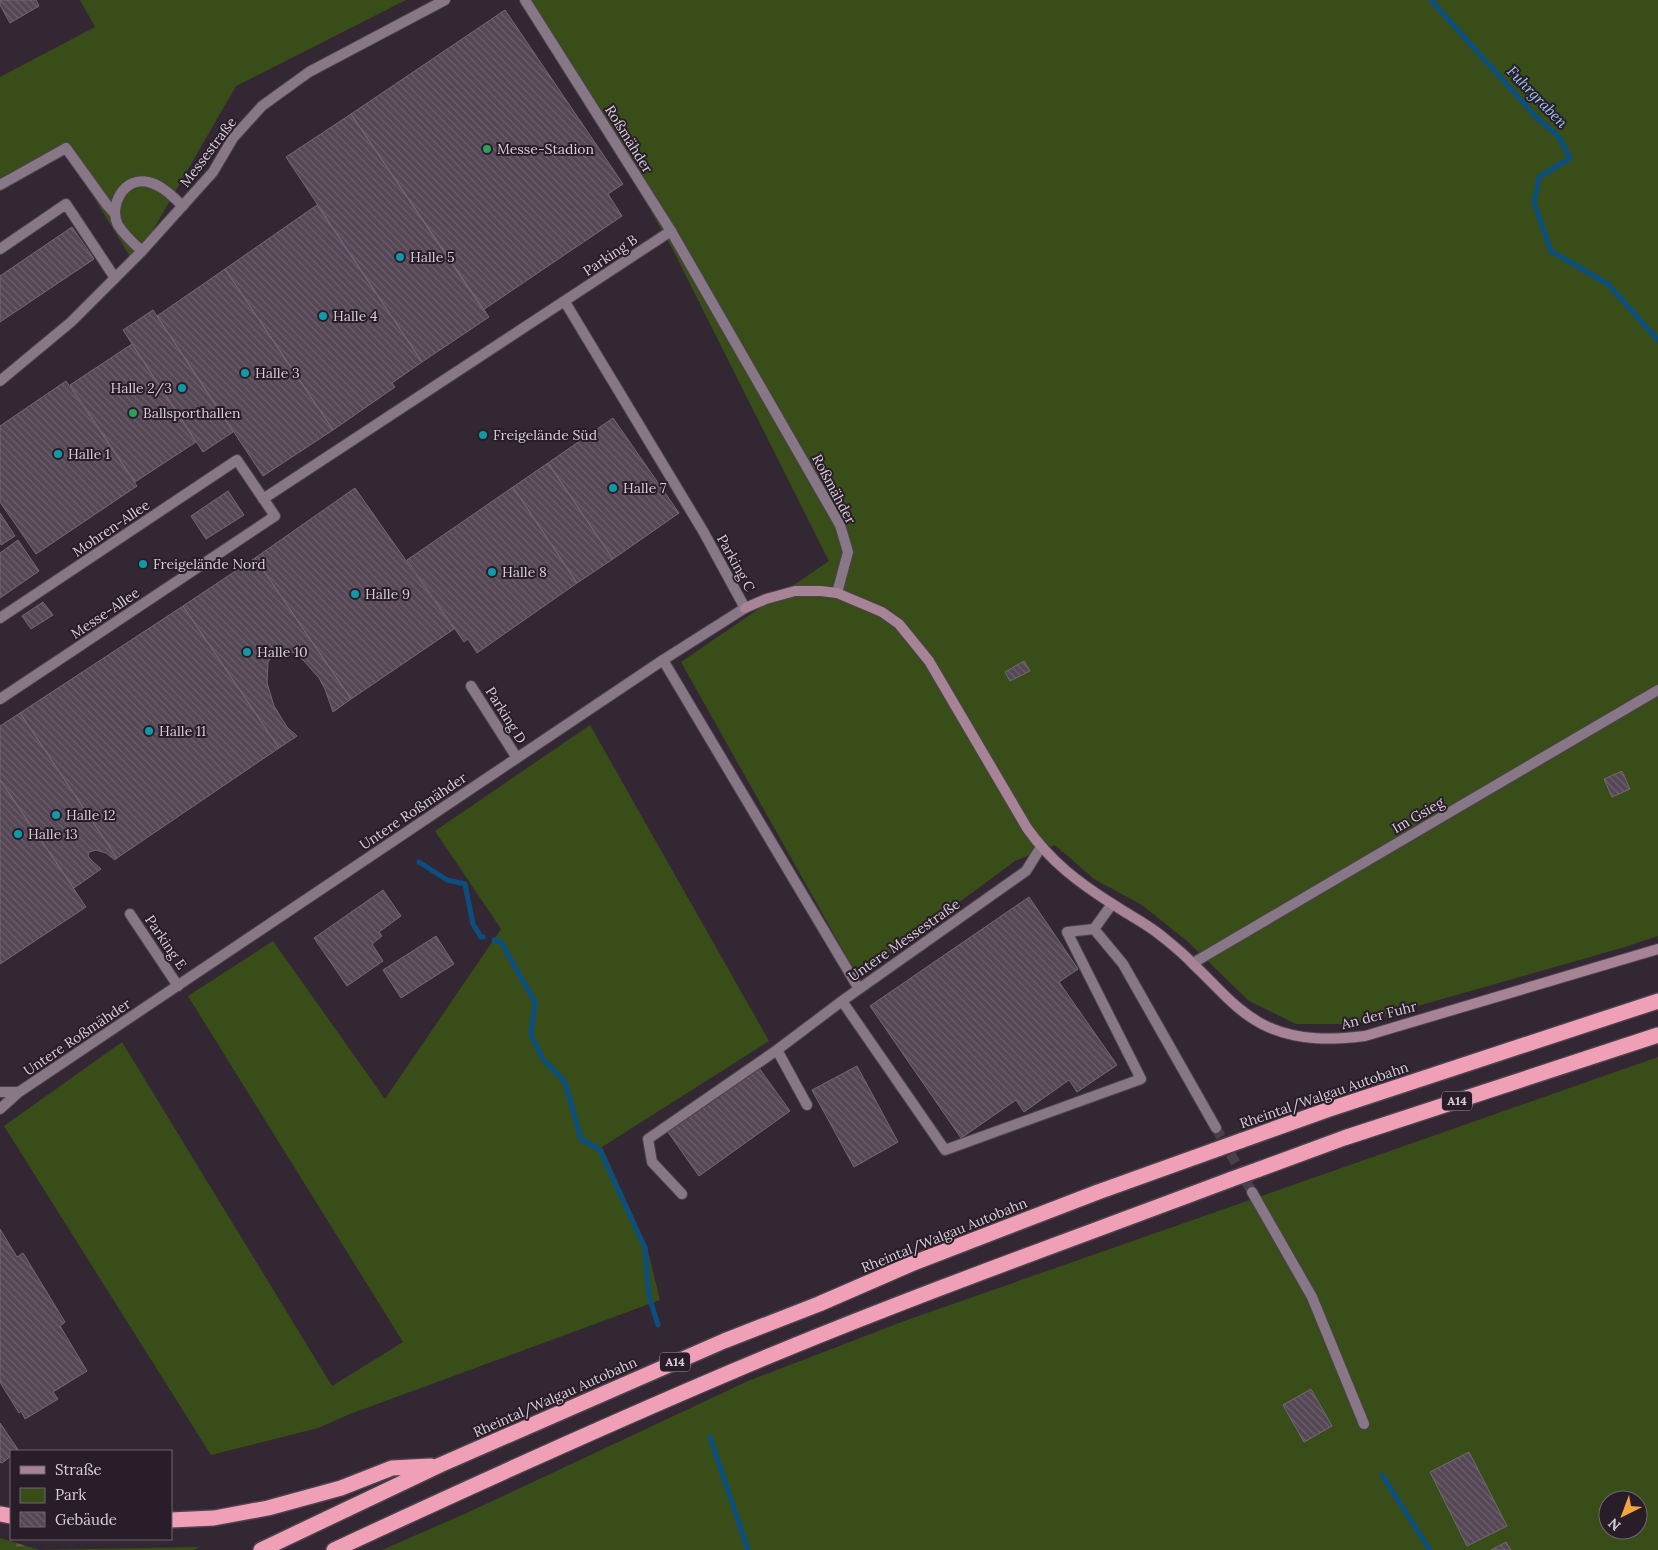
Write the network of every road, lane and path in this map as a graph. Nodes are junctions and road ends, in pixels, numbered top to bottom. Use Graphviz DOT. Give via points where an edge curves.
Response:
graph roads {
  1 [pos="445,0"];
  2 [pos="525,0"];
  3 [pos="0,185"];
  4 [pos="183,206"];
  5 [pos="115,214"];
  6 [pos="671,231"];
  7 [pos="0,249"];
  8 [pos="142,251"];
  9 [pos="115,278"];
  10 [pos="564,302"];
  11 [pos="0,381"];
  12 [pos="263,499"];
  13 [pos="836,593"];
  14 [pos="746,608"];
  15 [pos="0,618"];
  16 [pos="663,660"];
  17 [pos="471,686"];
  18 [pos="1658,690"];
  19 [pos="0,699"];
  20 [pos="517,758"];
  21 [pos="1041,848"];
  22 [pos="1112,904"];
  23 [pos="130,914"];
  24 [pos="1094,930"];
  25 [pos="1658,949"];
  26 [pos="1193,963"];
  27 [pos="178,986"];
  28 [pos="859,989"];
  29 [pos="842,1001"];
  30 [pos="1658,1001"];
  31 [pos="1658,1035"];
  32 [pos="777,1050"];
  33 [pos="0,1092"];
  34 [pos="19,1092"];
  35 [pos="807,1105"];
  36 [pos="0,1108"];
  37 [pos="1216,1128"];
  38 [pos="1252,1192"];
  39 [pos="682,1194"];
  40 [pos="1364,1424"];
  41 [pos="440,1465"];
  42 [pos="172,1520"];
  43 [pos="261,1550"];
  44 [pos="334,1550"];
  1 -- 4 [label="street, Messestraße" via="309,72 262,106 233,138 213,172"];
  2 -- 6 [label="street, Roßmähder"];
  3 -- 5 [label="street" via="66,148"];
  4 -- 5 [label="street" via="163,189 148,182 134,182 117,200"];
  4 -- 8 [label="street, Messestraße"];
  5 -- 8 [label="street" via="117,224"];
  6 -- 10 [label="street, Parking B"];
  6 -- 13 [label="street, Roßmähder" via="840,525 848,552"];
  7 -- 9 [label="street" via="66,204"];
  8 -- 9 [label="street, Messestraße"];
  9 -- 11 [label="street, Messestraße" via="71,322"];
  10 -- 12 [label="street, Parking B"];
  10 -- 14 [label="street, Parking C"];
  12 -- 15 [label="street, Mohren-Allee" via="237,460"];
  12 -- 19 [label="street, Messe-Allee" via="275,516"];
  13 -- 14 [label="main road, Untere Roßmähder" via="795,592"];
  13 -- 21 [label="main road" via="882,612 899,624 920,649"];
  14 -- 16 [label="street, Untere Roßmähder"];
  16 -- 20 [label="street, Untere Roßmähder"];
  16 -- 28 [label="street"];
  17 -- 20 [label="street, Parking D"];
  18 -- 26 [label="street, Im Gsieg"];
  20 -- 27 [label="street, Untere Roßmähder"];
  21 -- 22 [label="main road" via="1075,879"];
  21 -- 28 [label="street, Untere Messestraße" via="1026,872"];
  22 -- 24 [label="street"];
  22 -- 26 [label="main road, An der Fuhr" via="1157,932"];
  23 -- 27 [label="street, Parking E"];
  24 -- 29 [label="street" via="1067,932 1141,1079 945,1150"];
  24 -- 37 [label="street" via="1123,964"];
  25 -- 26 [label="main road, An der Fuhr" via="1374,1034 1340,1039 1287,1034 1266,1026 1224,996"];
  27 -- 34 [label="street, Untere Roßmähder"];
  28 -- 29 [label="street, Untere Messestraße"];
  29 -- 32 [label="street, Untere Messestraße"];
  30 -- 41 [label="highway, Rheintal/Walgau Autobahn / A14, bridge" via="1327,1110 1098,1192 724,1341"];
  31 -- 44 [label="highway, A14, bridge" via="1344,1138 867,1317 498,1474"];
  32 -- 35 [label="street"];
  32 -- 39 [label="street, Untere Messestraße" via="648,1139 652,1162"];
  33 -- 34 [label="street, Untere Roßmähder"];
  34 -- 36 [label="street, Untere Roßmähder"];
  38 -- 40 [label="street" via="1312,1297"];
  41 -- 42 [label="highway" via="392,1468 341,1488 268,1508 214,1518"];
  41 -- 43 [label="highway, Rheintal/Walgau Autobahn / A14"];
}
